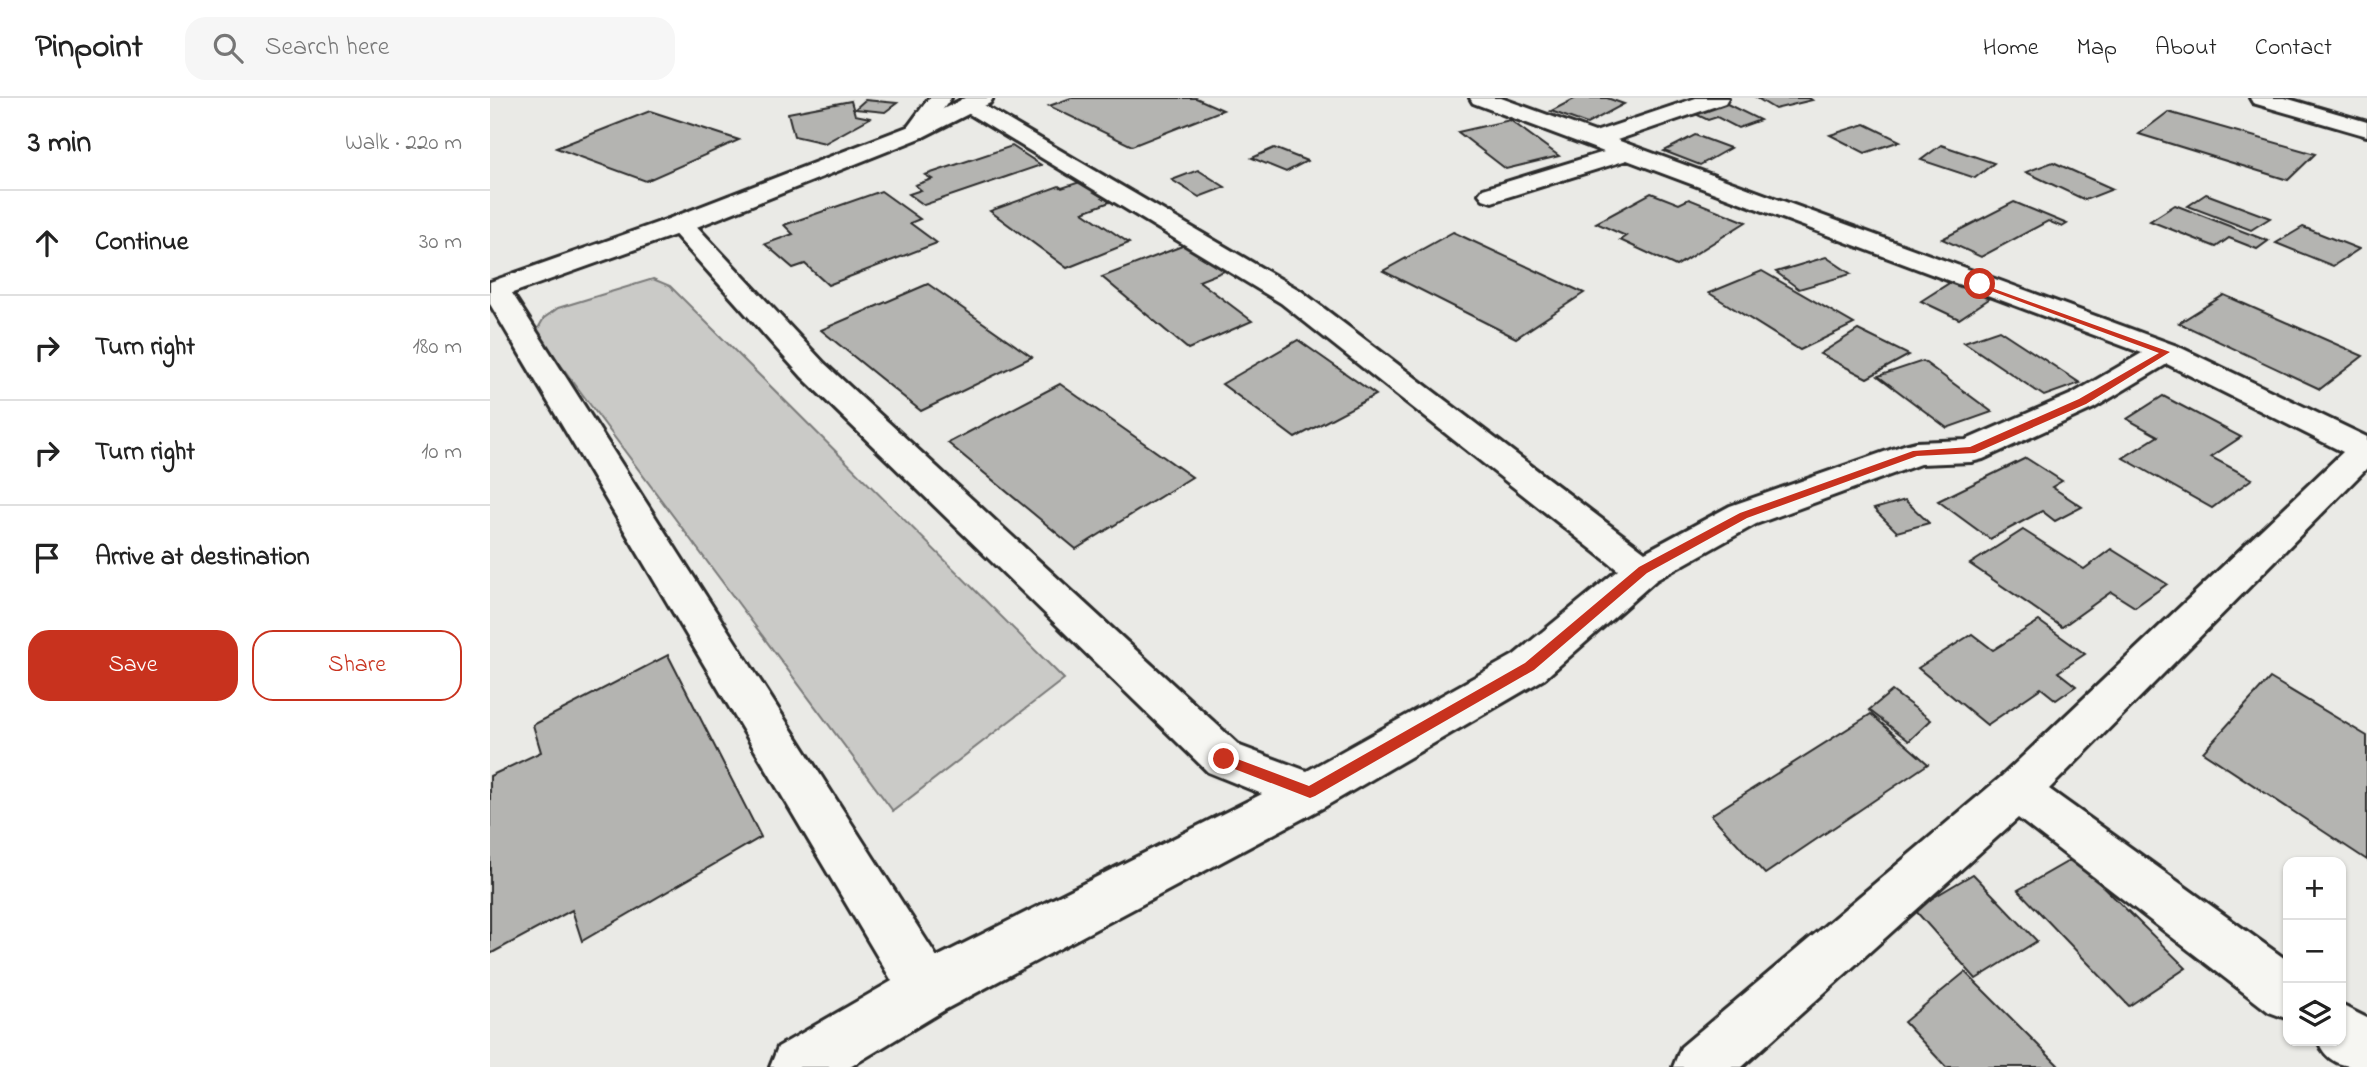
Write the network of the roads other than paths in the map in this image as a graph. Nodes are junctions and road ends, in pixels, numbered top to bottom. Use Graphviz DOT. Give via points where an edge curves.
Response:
graph roads {
  1 [pos="940,98"];
  2 [pos="1481,98"];
  3 [pos="1717,98"];
  4 [pos="2261,98"];
  5 [pos="976,101"];
  6 [pos="2367,129"];
  7 [pos="915,132"];
  8 [pos="1594,141"];
  9 [pos="1625,153"];
  10 [pos="1492,194"];
  11 [pos="680,223"];
  12 [pos="493,291"];
  13 [pos="2166,352"];
  14 [pos="2367,449"];
  15 [pos="1643,570"];
  16 [pos="2017,791"];
  17 [pos="1310,792"];
  18 [pos="2283,989"];
  19 [pos="927,990"];
  20 [pos="2346,1036"];
  21 [pos="2367,1051"];
  22 [pos="799,1067"];
  23 [pos="1701,1067"];
  1 -- 7 [label="street"];
  2 -- 8 [label="street"];
  3 -- 8 [label="street"];
  4 -- 6 [label="street"];
  5 -- 7 [label="street"];
  5 -- 15 [label="street" via="1291,297"];
  7 -- 11 [label="street"];
  8 -- 9 [label="street"];
  9 -- 10 [label="street"];
  9 -- 13 [label="street"];
  11 -- 12 [label="street"];
  11 -- 17 [label="street" via="813,370 1224,759"];
  12 -- 19 [label="street"];
  13 -- 14 [label="street"];
  13 -- 15 [label="street" via="2083,401 1971,451 1916,453 1743,515"];
  14 -- 16 [label="street"];
  15 -- 17 [label="street" via="1529,667"];
  16 -- 18 [label="street"];
  16 -- 23 [label="street"];
  17 -- 19 [label="street"];
  19 -- 22 [label="street"];
  20 -- 21 [label="street"];
}
